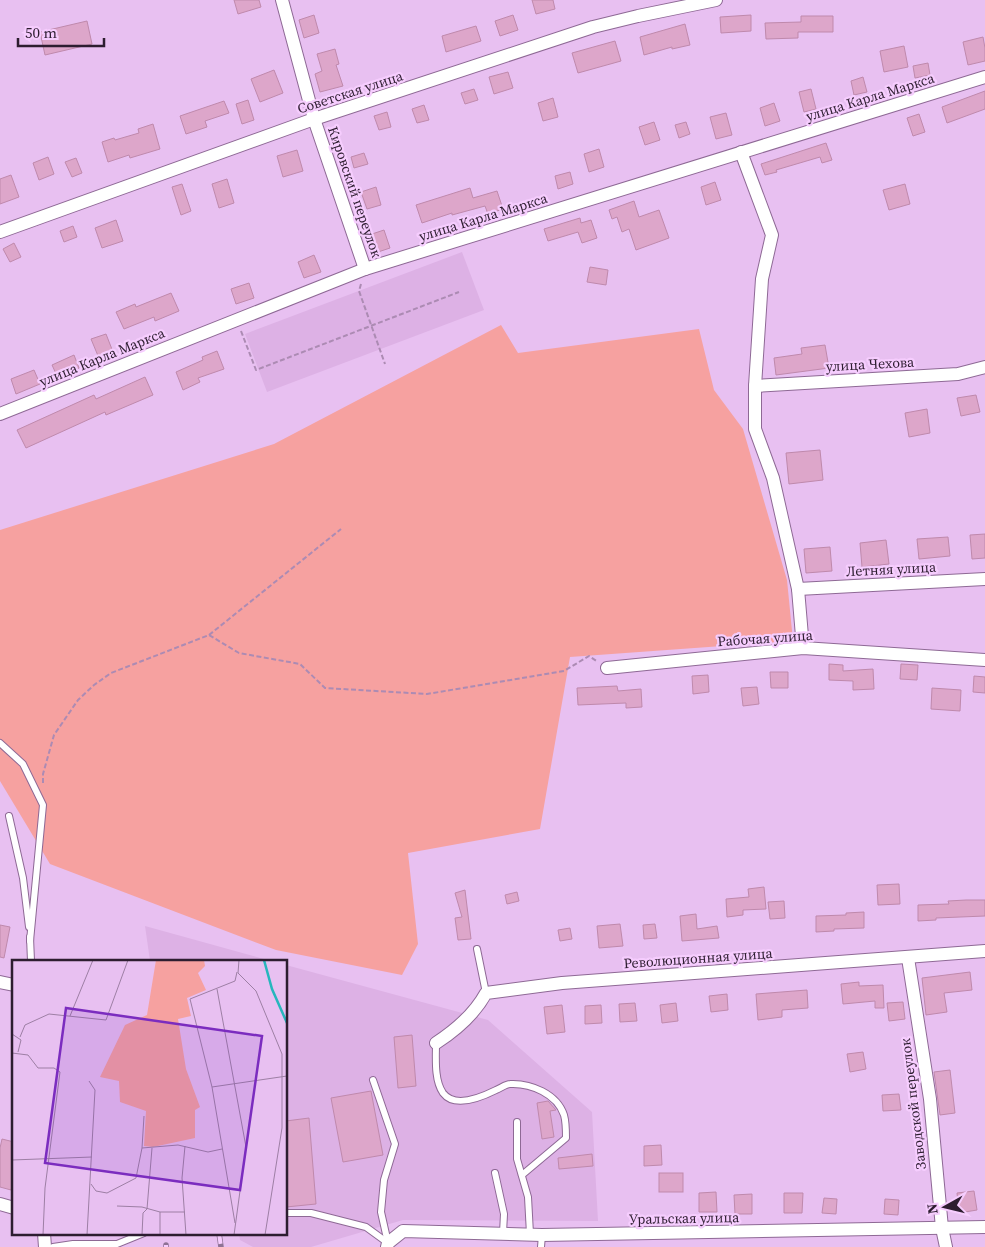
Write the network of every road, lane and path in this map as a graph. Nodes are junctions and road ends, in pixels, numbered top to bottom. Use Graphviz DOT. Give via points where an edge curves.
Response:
graph roads {
  1 [pos="282,0"];
  2 [pos="716,0"];
  3 [pos="985,77"];
  4 [pos="314,119"];
  5 [pos="741,152"];
  6 [pos="0,232"];
  7 [pos="365,269"];
  8 [pos="460,292"];
  9 [pos="237,320"];
  10 [pos="372,326"];
  11 [pos="385,364"];
  12 [pos="985,368"];
  13 [pos="755,386"];
  14 [pos="0,414"];
  15 [pos="341,529"];
  16 [pos="985,579"];
  17 [pos="798,590"];
  18 [pos="209,635"];
  19 [pos="803,648"];
  20 [pos="985,660"];
  21 [pos="607,668"];
  22 [pos="0,743"];
  23 [pos="43,805"];
  24 [pos="9,816"];
  25 [pos="30,941"];
  26 [pos="477,949"];
  27 [pos="985,951"];
  28 [pos="908,958"];
  29 [pos="31,960"];
  30 [pos="486,993"];
  31 [pos="436,1044"];
  32 [pos="374,1080"];
  33 [pos="518,1122"];
  34 [pos="495,1173"];
  35 [pos="522,1176"];
  36 [pos="288,1213"];
  37 [pos="985,1227"];
  38 [pos="942,1228"];
  39 [pos="503,1233"];
  40 [pos="44,1234"];
  41 [pos="142,1234"];
  42 [pos="538,1239"];
  43 [pos="388,1245"];
  44 [pos="45,1247"];
  45 [pos="53,1247"];
  46 [pos="946,1247"];
  1 -- 4 [label="street, Кировский переулок"];
  2 -- 4 [label="street, Советская улица" via="593,28"];
  3 -- 5 [label="street, улица Карла Маркса"];
  4 -- 6 [label="street, Советская улица"];
  4 -- 7 [label="street, Кировский переулок"];
  5 -- 7 [label="street, улица Карла Маркса"];
  5 -- 13 [label="street" via="772,235 762,279"];
  7 -- 9 [label="street, улица Карла Маркса"];
  7 -- 10 [label="path, Кировский переулок" via="360,291"];
  8 -- 10 [label="path"];
  9 -- 10 [label="path" via="256,370"];
  9 -- 14 [label="street, улица Карла Маркса"];
  10 -- 11 [label="path, Кировский переулок"];
  12 -- 13 [label="street, улица Чехова" via="958,374"];
  13 -- 17 [label="street" via="756,430 773,478"];
  15 -- 18 [label="path"];
  16 -- 17 [label="street, Летняя улица"];
  17 -- 19 [label="street"];
  18 -- 21 [label="path" via="239,653 300,664 325,688 428,694 564,671 589,656"];
  18 -- 23 [label="path" via="111,673 78,700 54,735 43,774"];
  19 -- 20 [label="street, Рабочая улица"];
  19 -- 21 [label="street, Рабочая улица"];
  22 -- 23 [label="lane" via="23,764"];
  23 -- 25 [label="lane"];
  24 -- 25 [label="lane" via="23,878"];
  25 -- 29 [label="lane"];
  26 -- 30 [label="lane"];
  27 -- 28 [label="street, Революционная улица"];
  28 -- 30 [label="street, Революционная улица" via="562,984"];
  28 -- 38 [label="street, Заводской переулок" via="930,1100"];
  30 -- 31 [label="street" via="480,1005 458,1028"];
  31 -- 35 [label="lane" via="439,1086 450,1099 476,1099 509,1084 533,1087 546,1093 560,1106 566,1138"];
  32 -- 43 [label="lane" via="395,1144 384,1180 381,1212"];
  33 -- 35 [label="lane" via="517,1159"];
  34 -- 39 [label="lane" via="504,1214"];
  35 -- 42 [label="lane"];
  36 -- 43 [label="lane" via="311,1214 366,1227"];
  37 -- 38 [label="street, Уральская улица"];
  38 -- 42 [label="street, Уральская улица"];
  38 -- 46 [label="street, Заводской переулок"];
  39 -- 42 [label="street, Уральская улица"];
  39 -- 43 [label="street, Уральская улица" via="403,1231"];
  40 -- 44 [label="street"];
  41 -- 45 [label="lane" via="117,1244"];
}
